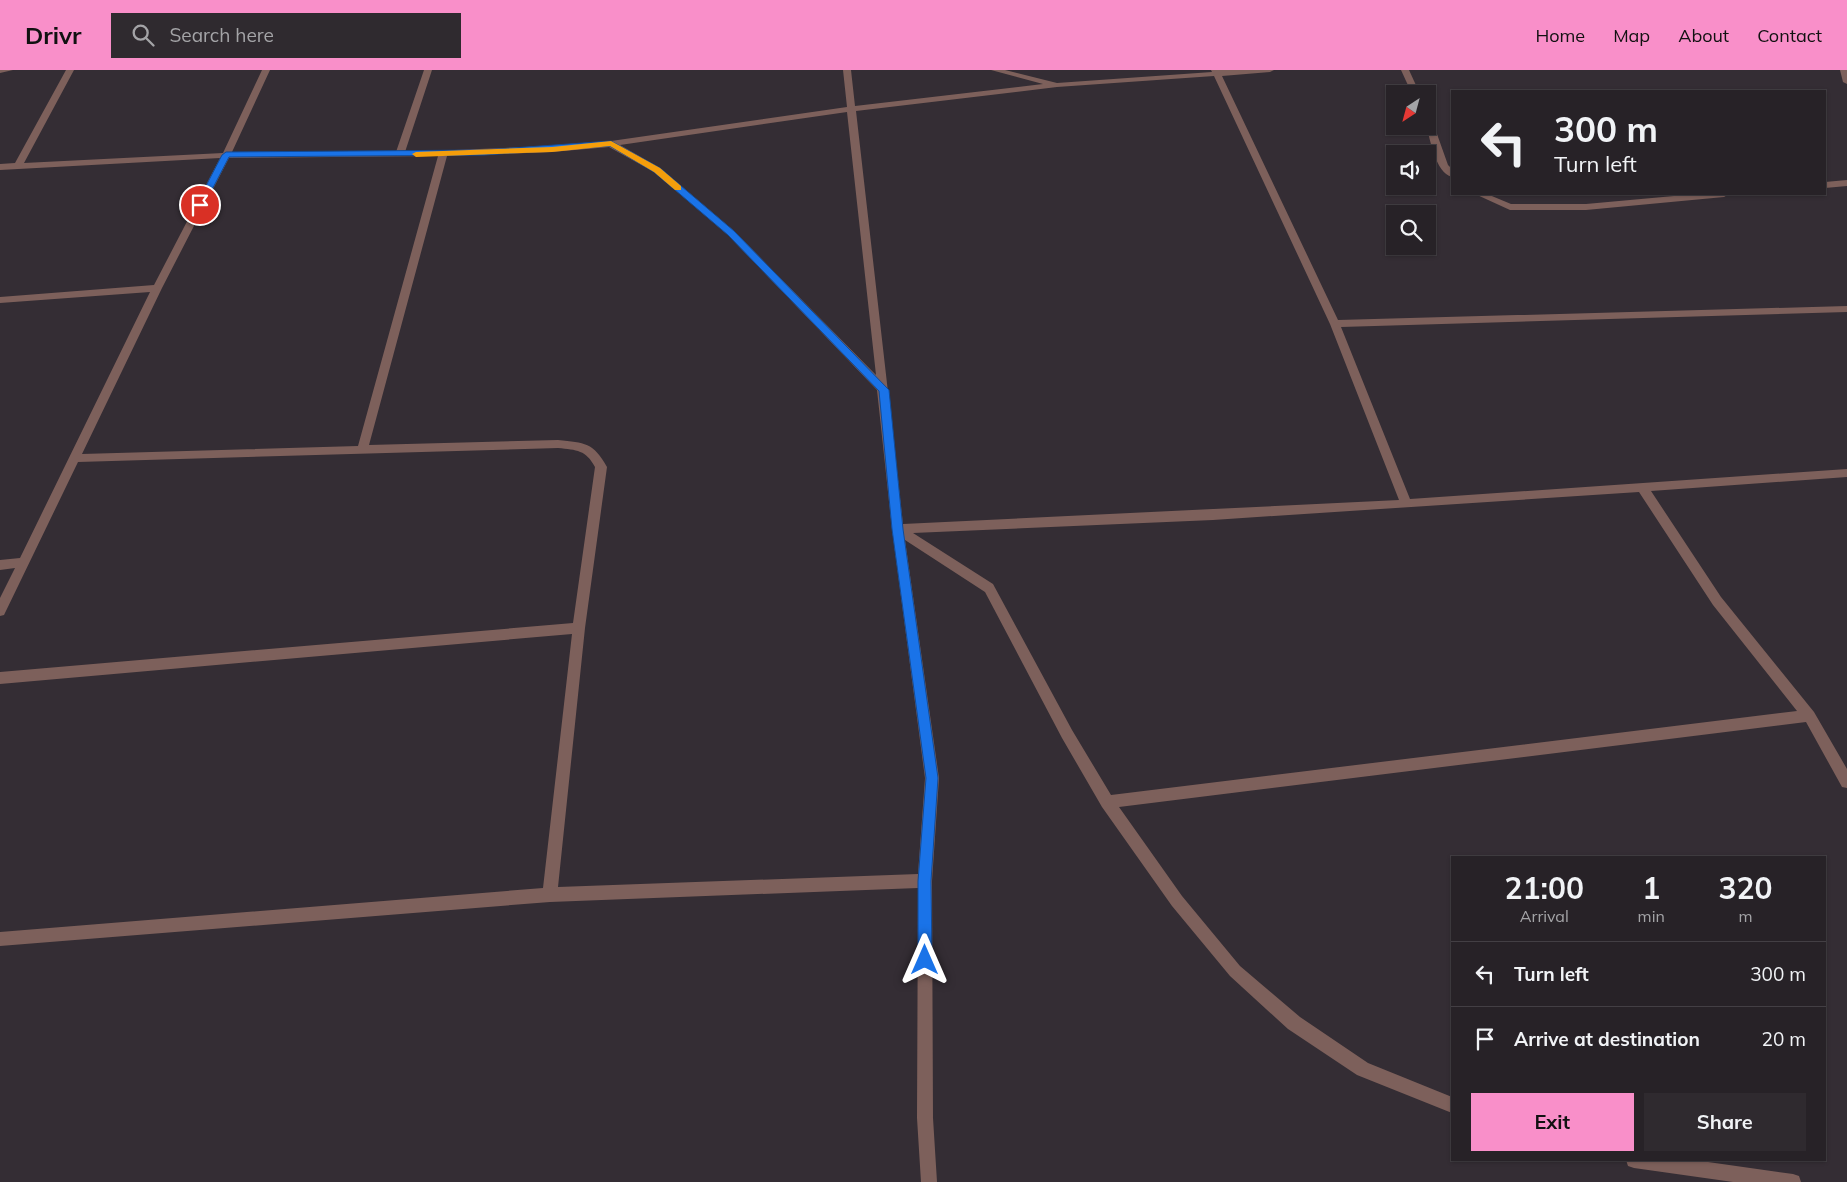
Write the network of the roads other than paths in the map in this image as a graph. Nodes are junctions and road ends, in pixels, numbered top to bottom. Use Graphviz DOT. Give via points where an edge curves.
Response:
graph roads {
  1 [pos="0,70"];
  2 [pos="9,70"];
  3 [pos="70,70"];
  4 [pos="266,70"];
  5 [pos="428,70"];
  6 [pos="847,70"];
  7 [pos="995,70"];
  8 [pos="1270,70"];
  9 [pos="1405,70"];
  10 [pos="1844,70"];
  11 [pos="1216,71"];
  12 [pos="1847,82"];
  13 [pos="1412,85"];
  14 [pos="1057,86"];
  15 [pos="851,109"];
  16 [pos="1433,135"];
  17 [pos="611,144"];
  18 [pos="443,154"];
  19 [pos="226,155"];
  20 [pos="400,155"];
  21 [pos="18,166"];
  22 [pos="0,167"];
  23 [pos="1451,173"];
  24 [pos="1847,184"];
  25 [pos="1826,185"];
  26 [pos="1482,195"];
  27 [pos="1713,195"];
  28 [pos="157,288"];
  29 [pos="0,300"];
  30 [pos="1847,309"];
  31 [pos="1335,324"];
  32 [pos="884,390"];
  33 [pos="362,450"];
  34 [pos="75,458"];
  35 [pos="1847,473"];
  36 [pos="1642,487"];
  37 [pos="1406,504"];
  38 [pos="898,529"];
  39 [pos="24,562"];
  40 [pos="0,565"];
  41 [pos="0,611"];
  42 [pos="578,628"];
  43 [pos="0,678"];
  44 [pos="1809,716"];
  45 [pos="1847,782"];
  46 [pos="1107,802"];
  47 [pos="925,881"];
  48 [pos="550,895"];
  49 [pos="0,939"];
  50 [pos="1451,1105"];
  51 [pos="1641,1161"];
  52 [pos="929,1182"];
  53 [pos="1793,1182"];
  1 -- 2 [label="street"];
  3 -- 21 [label="street"];
  4 -- 19 [label="street"];
  5 -- 20 [label="street"];
  6 -- 15 [label="street"];
  7 -- 14 [label="street"];
  8 -- 11 [label="street"];
  9 -- 13 [label="street"];
  10 -- 12 [label="street"];
  11 -- 14 [label="street"];
  11 -- 31 [label="street"];
  14 -- 15 [label="street"];
  15 -- 17 [label="street"];
  15 -- 32 [label="street"];
  16 -- 23 [label="street" via="1444,166"];
  17 -- 18 [label="street"];
  17 -- 32 [label="street" via="657,170 731,233"];
  18 -- 20 [label="street"];
  18 -- 33 [label="street"];
  19 -- 20 [label="street"];
  19 -- 21 [label="street"];
  19 -- 28 [label="street"];
  21 -- 22 [label="street"];
  24 -- 25 [label="street"];
  26 -- 27 [label="street" via="1510,208 1586,207"];
  28 -- 29 [label="street"];
  28 -- 34 [label="street"];
  30 -- 31 [label="street"];
  31 -- 37 [label="street"];
  32 -- 38 [label="street"];
  33 -- 34 [label="street"];
  33 -- 42 [label="street" via="558,444 578,446 593,453 601,467"];
  34 -- 39 [label="street"];
  35 -- 36 [label="street"];
  36 -- 37 [label="street"];
  36 -- 44 [label="street" via="1717,601"];
  37 -- 38 [label="street"];
  38 -- 46 [label="street" via="989,588"];
  38 -- 47 [label="street" via="932,778"];
  39 -- 40 [label="street"];
  39 -- 41 [label="street"];
  42 -- 43 [label="street"];
  42 -- 48 [label="street"];
  44 -- 45 [label="street"];
  44 -- 46 [label="street"];
  46 -- 50 [label="street" via="1177,902 1235,971 1294,1023 1363,1069"];
  47 -- 48 [label="street"];
  47 -- 52 [label="street" via="925,1118"];
  48 -- 49 [label="street"];
  51 -- 53 [label="street"];
}
